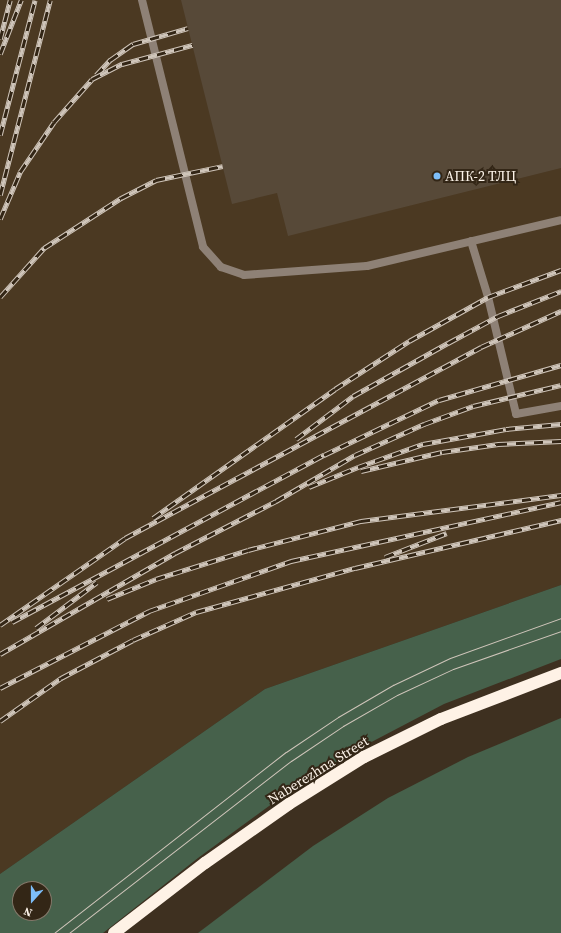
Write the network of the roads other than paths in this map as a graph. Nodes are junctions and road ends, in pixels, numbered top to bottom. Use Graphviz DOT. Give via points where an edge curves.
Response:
graph roads {
  1 [pos="142,0"];
  2 [pos="561,220"];
  3 [pos="471,241"];
  4 [pos="561,406"];
  5 [pos="561,673"];
  6 [pos="114,933"];
  1 -- 3 [label="lane" via="203,247 221,267 244,274 367,266"];
  2 -- 3 [label="lane"];
  3 -- 4 [label="lane" via="488,298 516,414"];
  5 -- 6 [label="highway, Naberezhna Street" via="441,719 364,757 276,813"];
}
